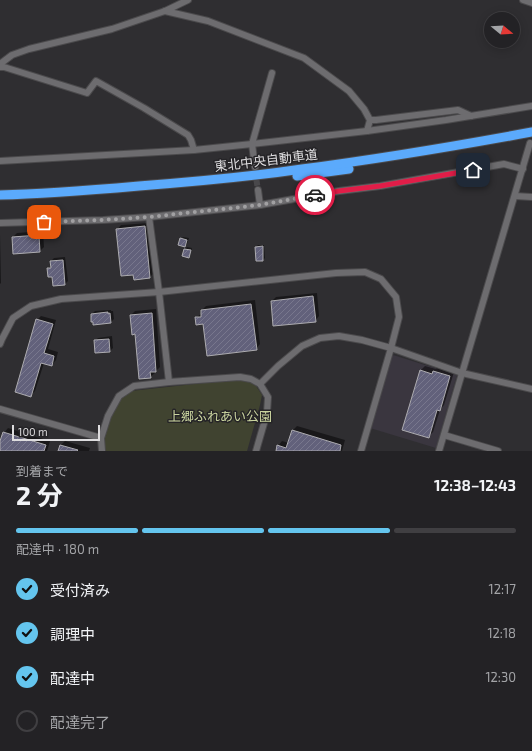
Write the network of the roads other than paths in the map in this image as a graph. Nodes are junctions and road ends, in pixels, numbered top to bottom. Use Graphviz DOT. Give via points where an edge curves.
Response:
graph roads {
  1 [pos="188,0"];
  2 [pos="523,0"];
  3 [pos="532,3"];
  4 [pos="165,11"];
  5 [pos="0,64"];
  6 [pos="0,68"];
  7 [pos="272,73"];
  8 [pos="532,106"];
  9 [pos="471,116"];
  10 [pos="370,120"];
  11 [pos="367,131"];
  12 [pos="532,132"];
  13 [pos="531,141"];
  14 [pos="252,144"];
  15 [pos="194,150"];
  16 [pos="530,152"];
  17 [pos="0,161"];
  18 [pos="255,167"];
  19 [pos="523,169"];
  20 [pos="258,190"];
  21 [pos="0,195"];
  22 [pos="515,196"];
  23 [pos="532,198"];
  24 [pos="0,200"];
  25 [pos="260,205"];
  26 [pos="149,217"];
  27 [pos="0,223"];
  28 [pos="159,292"];
  29 [pos="0,344"];
  30 [pos="391,348"];
  31 [pos="462,373"];
  32 [pos="169,382"];
  33 [pos="260,384"];
  34 [pos="532,389"];
  35 [pos="0,409"];
  36 [pos="444,435"];
  37 [pos="101,438"];
  38 [pos="102,451"];
  39 [pos="256,451"];
  40 [pos="361,451"];
  41 [pos="439,451"];
  42 [pos="498,451"];
  1 -- 4 [label="street"];
  2 -- 3 [label="street"];
  4 -- 5 [label="street" via="112,28 29,49 12,55"];
  4 -- 10 [label="street" via="208,21 304,58 349,91"];
  6 -- 15 [label="street" via="4,67 87,93 96,81 185,132"];
  7 -- 14 [label="street"];
  8 -- 9 [label="street"];
  9 -- 10 [label="street" via="458,110"];
  9 -- 11 [label="street"];
  10 -- 11 [label="street"];
  11 -- 14 [label="street"];
  12 -- 21 [label="highway, 東北中央自動車道" via="294,170 221,179"];
  13 -- 16 [label="street"];
  13 -- 24 [label="highway, 東北中央自動車道" via="310,175 159,191"];
  14 -- 15 [label="street"];
  14 -- 18 [label="street"];
  15 -- 17 [label="street"];
  16 -- 19 [label="street"];
  19 -- 22 [label="street"];
  19 -- 25 [label="street" via="504,164"];
  20 -- 25 [label="street"];
  22 -- 23 [label="street"];
  22 -- 31 [label="street"];
  25 -- 26 [label="street"];
  26 -- 27 [label="street"];
  26 -- 28 [label="street"];
  28 -- 29 [label="street" via="61,299 31,306 13,318"];
  28 -- 30 [label="street" via="365,272 381,279 396,297 399,317"];
  28 -- 32 [label="street"];
  30 -- 31 [label="street"];
  30 -- 33 [label="street" via="339,336 320,338 302,346"];
  30 -- 40 [label="street"];
  31 -- 34 [label="street"];
  31 -- 36 [label="street"];
  32 -- 33 [label="street" via="240,376"];
  32 -- 37 [label="street" via="134,386 119,396 108,416"];
  33 -- 39 [label="street" via="268,397 267,413"];
  35 -- 37 [label="street"];
  36 -- 41 [label="street"];
  36 -- 42 [label="street"];
  37 -- 38 [label="street"];
}
